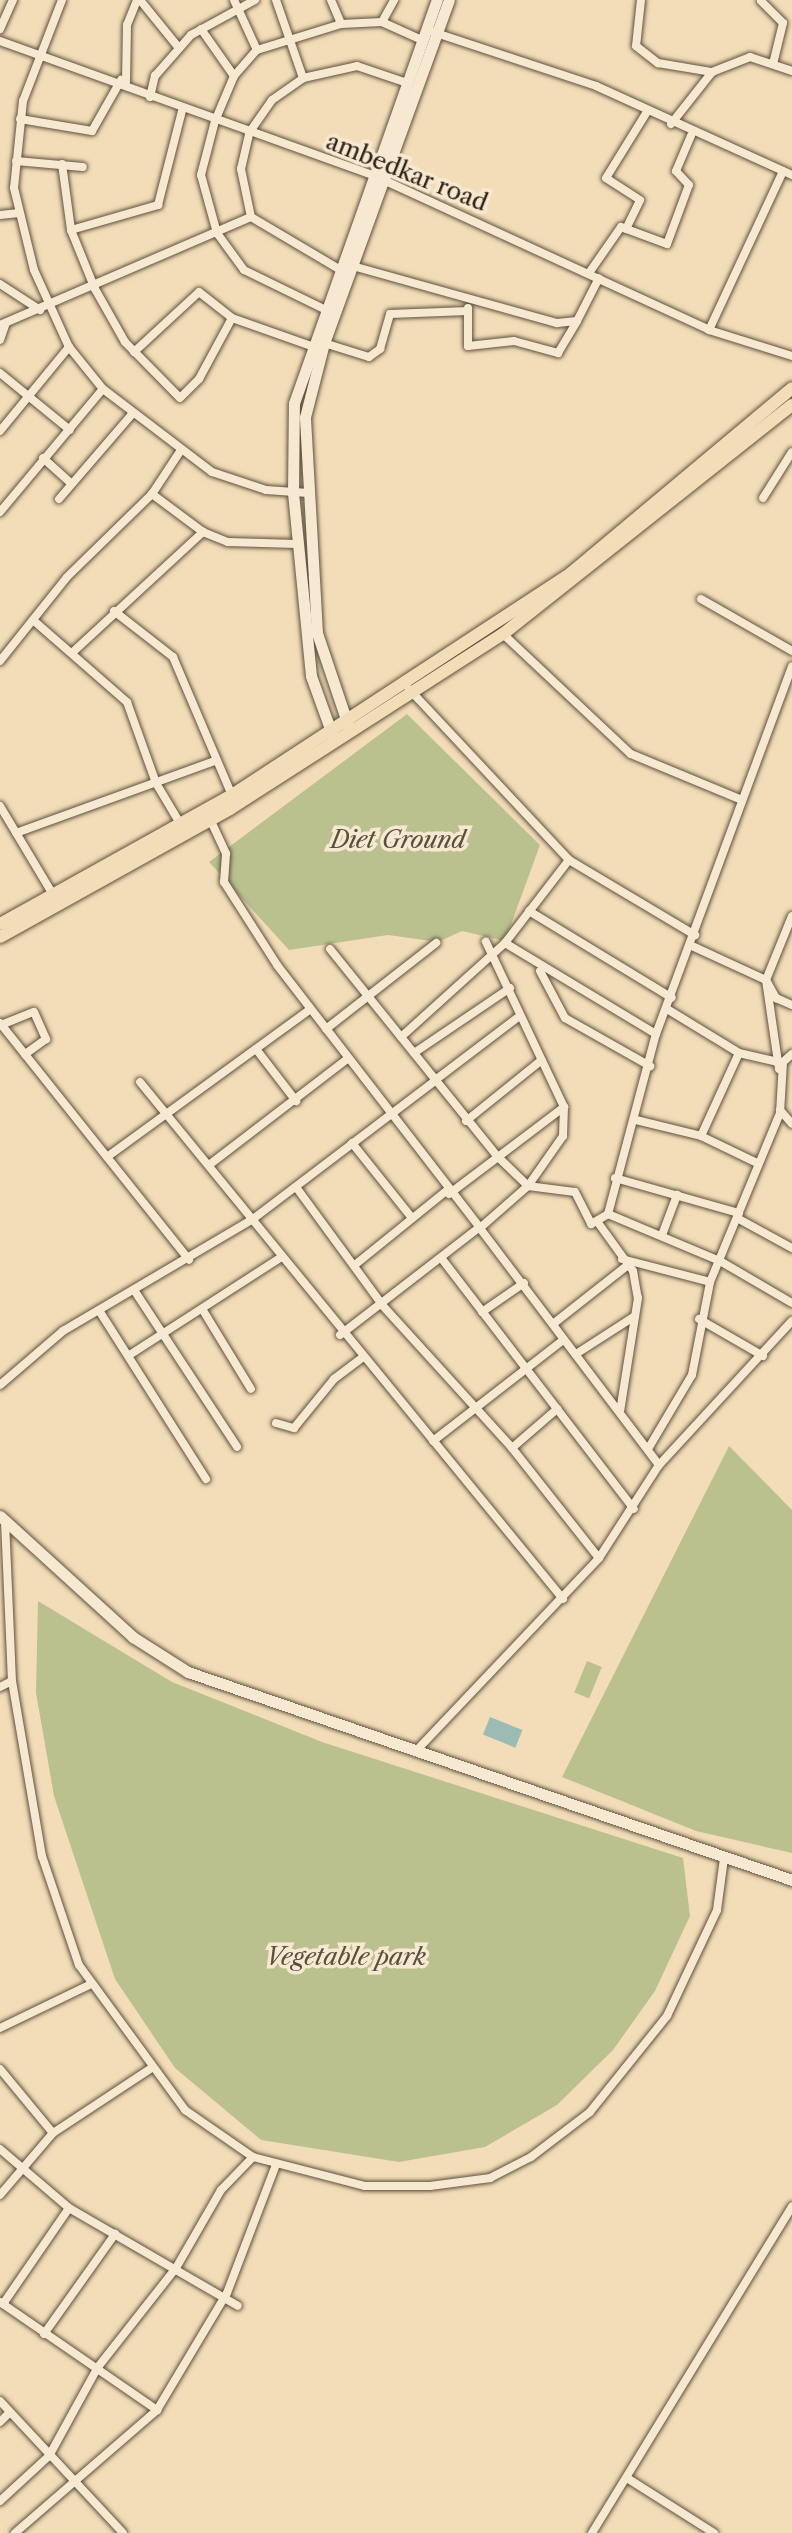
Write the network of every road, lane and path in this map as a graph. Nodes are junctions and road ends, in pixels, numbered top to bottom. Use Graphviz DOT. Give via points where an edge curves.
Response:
graph roads {
  1 [pos="13,0"];
  2 [pos="62,0"];
  3 [pos="139,0"];
  4 [pos="255,0"];
  5 [pos="276,0"];
  6 [pos="331,0"];
  7 [pos="394,0"];
  8 [pos="437,0"];
  9 [pos="449,0"];
  10 [pos="641,0"];
  11 [pos="754,0"];
  12 [pos="762,0"];
  13 [pos="236,4"];
  14 [pos="382,22"];
  15 [pos="341,24"];
  16 [pos="0,29"];
  17 [pos="201,29"];
  18 [pos="428,34"];
  19 [pos="291,39"];
  20 [pos="0,41"];
  21 [pos="179,48"];
  22 [pos="257,50"];
  23 [pos="43,55"];
  24 [pos="773,64"];
  25 [pos="792,71"];
  26 [pos="712,72"];
  27 [pos="234,76"];
  28 [pos="303,78"];
  29 [pos="124,81"];
  30 [pos="407,83"];
  31 [pos="150,97"];
  32 [pos="183,107"];
  33 [pos="647,112"];
  34 [pos="20,119"];
  35 [pos="215,121"];
  36 [pos="671,124"];
  37 [pos="249,133"];
  38 [pos="691,135"];
  39 [pos="16,161"];
  40 [pos="62,164"];
  41 [pos="83,167"];
  42 [pos="787,173"];
  43 [pos="381,178"];
  44 [pos="19,213"];
  45 [pos="0,215"];
  46 [pos="251,217"];
  47 [pos="626,229"];
  48 [pos="71,230"];
  49 [pos="217,233"];
  50 [pos="345,268"];
  51 [pos="589,273"];
  52 [pos="599,278"];
  53 [pos="0,284"];
  54 [pos="95,289"];
  55 [pos="468,300"];
  56 [pos="51,305"];
  57 [pos="324,309"];
  58 [pos="40,310"];
  59 [pos="468,311"];
  60 [pos="232,318"];
  61 [pos="577,321"];
  62 [pos="3,324"];
  63 [pos="709,330"];
  64 [pos="0,340"];
  65 [pos="318,344"];
  66 [pos="69,347"];
  67 [pos="134,352"];
  68 [pos="792,356"];
  69 [pos="0,373"];
  70 [pos="792,388"];
  71 [pos="103,389"];
  72 [pos="31,395"];
  73 [pos="792,405"];
  74 [pos="133,413"];
  75 [pos="70,430"];
  76 [pos="0,431"];
  77 [pos="181,450"];
  78 [pos="792,452"];
  79 [pos="43,458"];
  80 [pos="71,483"];
  81 [pos="299,493"];
  82 [pos="152,494"];
  83 [pos="763,498"];
  84 [pos="59,499"];
  85 [pos="0,512"];
  86 [pos="203,532"];
  87 [pos="297,544"];
  88 [pos="701,599"];
  89 [pos="114,611"];
  90 [pos="33,620"];
  91 [pos="503,634"];
  92 [pos="74,651"];
  93 [pos="792,651"];
  94 [pos="0,661"];
  95 [pos="792,666"];
  96 [pos="401,679"];
  97 [pos="412,692"];
  98 [pos="784,694"];
  99 [pos="792,701"];
  100 [pos="343,717"];
  101 [pos="350,731"];
  102 [pos="332,736"];
  103 [pos="215,761"];
  104 [pos="156,783"];
  105 [pos="232,795"];
  106 [pos="742,800"];
  107 [pos="0,806"];
  108 [pos="210,819"];
  109 [pos="181,825"];
  110 [pos="16,833"];
  111 [pos="569,860"];
  112 [pos="55,898"];
  113 [pos="529,911"];
  114 [pos="792,916"];
  115 [pos="0,924"];
  116 [pos="695,935"];
  117 [pos="0,937"];
  118 [pos="486,942"];
  119 [pos="436,943"];
  120 [pos="505,943"];
  121 [pos="692,946"];
  122 [pos="330,949"];
  123 [pos="490,955"];
  124 [pos="540,970"];
  125 [pos="766,980"];
  126 [pos="510,988"];
  127 [pos="368,995"];
  128 [pos="672,998"];
  129 [pos="792,1005"];
  130 [pos="667,1009"];
  131 [pos="309,1010"];
  132 [pos="517,1018"];
  133 [pos="1,1024"];
  134 [pos="326,1029"];
  135 [pos="656,1034"];
  136 [pos="401,1037"];
  137 [pos="256,1049"];
  138 [pos="414,1053"];
  139 [pos="739,1053"];
  140 [pos="25,1054"];
  141 [pos="792,1054"];
  142 [pos="347,1059"];
  143 [pos="542,1060"];
  144 [pos="778,1062"];
  145 [pos="650,1066"];
  146 [pos="434,1081"];
  147 [pos="140,1082"];
  148 [pos="296,1101"];
  149 [pos="564,1107"];
  150 [pos="169,1111"];
  151 [pos="780,1113"];
  152 [pos="391,1115"];
  153 [pos="636,1120"];
  154 [pos="466,1121"];
  155 [pos="792,1124"];
  156 [pos="701,1136"];
  157 [pos="352,1143"];
  158 [pos="107,1157"];
  159 [pos="498,1157"];
  160 [pos="757,1163"];
  161 [pos="209,1165"];
  162 [pos="615,1178"];
  163 [pos="528,1186"];
  164 [pos="296,1187"];
  165 [pos="447,1192"];
  166 [pos="677,1195"];
  167 [pos="608,1214"];
  168 [pos="738,1216"];
  169 [pos="412,1218"];
  170 [pos="253,1219"];
  171 [pos="599,1224"];
  172 [pos="478,1229"];
  173 [pos="662,1235"];
  174 [pos="792,1248"];
  175 [pos="280,1258"];
  176 [pos="442,1259"];
  177 [pos="189,1260"];
  178 [pos="720,1261"];
  179 [pos="624,1262"];
  180 [pos="356,1264"];
  181 [pos="710,1282"];
  182 [pos="524,1283"];
  183 [pos="136,1293"];
  184 [pos="792,1303"];
  185 [pos="383,1306"];
  186 [pos="100,1312"];
  187 [pos="204,1312"];
  188 [pos="482,1312"];
  189 [pos="635,1316"];
  190 [pos="699,1319"];
  191 [pos="792,1321"];
  192 [pos="553,1324"];
  193 [pos="340,1335"];
  194 [pos="163,1337"];
  195 [pos="563,1340"];
  196 [pos="131,1354"];
  197 [pos="576,1354"];
  198 [pos="763,1356"];
  199 [pos="361,1359"];
  200 [pos="529,1370"];
  201 [pos="0,1385"];
  202 [pos="251,1389"];
  203 [pos="557,1409"];
  204 [pos="478,1412"];
  205 [pos="620,1412"];
  206 [pos="276,1423"];
  207 [pos="433,1441"];
  208 [pos="237,1447"];
  209 [pos="512,1448"];
  210 [pos="648,1449"];
  211 [pos="659,1465"];
  212 [pos="206,1479"];
  213 [pos="634,1509"];
  214 [pos="2,1519"];
  215 [pos="599,1558"];
  216 [pos="563,1599"];
  217 [pos="12,1681"];
  218 [pos="0,1687"];
  219 [pos="415,1752"];
  220 [pos="724,1858"];
  221 [pos="792,1880"];
  222 [pos="91,1984"];
  223 [pos="0,2028"];
  224 [pos="0,2069"];
  225 [pos="150,2069"];
  226 [pos="53,2133"];
  227 [pos="0,2149"];
  228 [pos="253,2157"];
  229 [pos="19,2165"];
  230 [pos="275,2167"];
  231 [pos="0,2195"];
  232 [pos="792,2206"];
  233 [pos="69,2208"];
  234 [pos="115,2234"];
  235 [pos="176,2268"];
  236 [pos="227,2293"];
  237 [pos="2,2303"];
  238 [pos="238,2306"];
  239 [pos="44,2334"];
  240 [pos="98,2367"];
  241 [pos="0,2401"];
  242 [pos="157,2410"];
  243 [pos="10,2412"];
  244 [pos="0,2422"];
  245 [pos="49,2456"];
  246 [pos="627,2478"];
  247 [pos="72,2480"];
  248 [pos="0,2501"];
  249 [pos="15,2533"];
  250 [pos="123,2533"];
  251 [pos="592,2533"];
  252 [pos="714,2533"];
  1 -- 16 [label="street"];
  2 -- 23 [label="street"];
  3 -- 21 [label="street"];
  3 -- 29 [label="street" via="127,25"];
  4 -- 13 [label="street"];
  5 -- 19 [label="street"];
  6 -- 15 [label="street"];
  7 -- 14 [label="street"];
  8 -- 18 [label="main road"];
  9 -- 18 [label="main road"];
  10 -- 26 [label="street" via="636,46 658,63"];
  11 -- 12 [label="street"];
  12 -- 24 [label="street" via="783,23"];
  13 -- 17 [label="street"];
  13 -- 22 [label="street"];
  14 -- 15 [label="street"];
  14 -- 18 [label="street"];
  15 -- 19 [label="street"];
  17 -- 21 [label="street"];
  17 -- 27 [label="street"];
  18 -- 30 [label="main road"];
  18 -- 33 [label="street" via="596,86"];
  18 -- 43 [label="main road"];
  19 -- 22 [label="street"];
  19 -- 28 [label="street"];
  20 -- 23 [label="street, ambedkar road"];
  21 -- 31 [label="street" via="155,76"];
  22 -- 27 [label="street"];
  23 -- 29 [label="street, ambedkar road"];
  23 -- 34 [label="street"];
  24 -- 25 [label="street"];
  24 -- 26 [label="street" via="750,57"];
  26 -- 36 [label="street"];
  27 -- 35 [label="street"];
  28 -- 30 [label="street" via="357,66"];
  28 -- 37 [label="street" via="272,100"];
  29 -- 31 [label="street, ambedkar road"];
  29 -- 34 [label="street" via="92,131"];
  30 -- 43 [label="main road"];
  31 -- 32 [label="street, ambedkar road"];
  32 -- 35 [label="street, ambedkar road"];
  32 -- 48 [label="street" via="158,205"];
  33 -- 36 [label="street"];
  33 -- 47 [label="street" via="606,178 640,200"];
  34 -- 39 [label="street"];
  35 -- 37 [label="street, ambedkar road"];
  35 -- 49 [label="street" via="201,175"];
  36 -- 38 [label="street"];
  37 -- 43 [label="street, ambedkar road"];
  37 -- 46 [label="street" via="241,169"];
  38 -- 42 [label="street"];
  38 -- 47 [label="street" via="676,171 689,185 667,244"];
  39 -- 40 [label="street"];
  39 -- 44 [label="street"];
  40 -- 41 [label="street"];
  40 -- 48 [label="street"];
  42 -- 63 [label="street"];
  43 -- 50 [label="main road"];
  43 -- 51 [label="street, ambedkar road"];
  44 -- 45 [label="street"];
  44 -- 56 [label="street"];
  46 -- 49 [label="street"];
  46 -- 50 [label="street"];
  47 -- 51 [label="street"];
  48 -- 54 [label="street"];
  49 -- 54 [label="street"];
  49 -- 57 [label="street" via="244,270"];
  50 -- 55 [label="street"];
  50 -- 57 [label="main road"];
  50 -- 65 [label="main road"];
  51 -- 52 [label="street, ambedkar road"];
  52 -- 61 [label="street"];
  52 -- 63 [label="street, ambedkar road"];
  53 -- 58 [label="street"];
  54 -- 56 [label="street"];
  54 -- 67 [label="street"];
  55 -- 59 [label="street"];
  55 -- 61 [label="street" via="557,323"];
  56 -- 58 [label="street"];
  56 -- 66 [label="street"];
  57 -- 65 [label="main road"];
  58 -- 62 [label="street"];
  59 -- 61 [label="street" via="468,346 514,341 558,353"];
  59 -- 65 [label="street" via="390,314 380,349 369,357"];
  60 -- 65 [label="street"];
  60 -- 67 [label="street" via="199,292"];
  60 -- 67 [label="street" via="199,379 180,398"];
  62 -- 64 [label="street"];
  63 -- 68 [label="street, ambedkar road"];
  65 -- 81 [label="main road"];
  66 -- 71 [label="street"];
  66 -- 72 [label="street"];
  69 -- 72 [label="street"];
  70 -- 96 [label="main road" via="571,573"];
  71 -- 74 [label="street"];
  71 -- 75 [label="street"];
  72 -- 75 [label="street"];
  72 -- 76 [label="street"];
  73 -- 91 [label="main road"];
  74 -- 77 [label="street"];
  74 -- 80 [label="street"];
  75 -- 79 [label="street"];
  77 -- 81 [label="street" via="212,472"];
  77 -- 82 [label="street"];
  78 -- 83 [label="street"];
  79 -- 80 [label="street"];
  79 -- 85 [label="street"];
  80 -- 84 [label="street"];
  81 -- 87 [label="main road"];
  81 -- 100 [label="main road" via="319,648"];
  82 -- 86 [label="street"];
  82 -- 90 [label="street"];
  86 -- 87 [label="street" via="228,542"];
  86 -- 89 [label="street" via="163,575"];
  87 -- 102 [label="main road" via="311,676"];
  88 -- 93 [label="street"];
  89 -- 92 [label="street"];
  89 -- 103 [label="street" via="173,657"];
  90 -- 92 [label="street"];
  90 -- 94 [label="street"];
  91 -- 97 [label="main road"];
  91 -- 106 [label="street" via="631,754"];
  92 -- 104 [label="street" via="127,702"];
  95 -- 98 [label="street"];
  96 -- 97 [label="street"];
  96 -- 100 [label="main road"];
  97 -- 101 [label="main road"];
  97 -- 111 [label="street"];
  98 -- 99 [label="street"];
  98 -- 106 [label="street"];
  100 -- 101 [label="main road"];
  100 -- 102 [label="main road"];
  101 -- 102 [label="main road"];
  102 -- 105 [label="main road"];
  102 -- 108 [label="main road"];
  103 -- 104 [label="street"];
  103 -- 105 [label="street"];
  104 -- 109 [label="street"];
  104 -- 110 [label="street"];
  105 -- 109 [label="main road"];
  106 -- 116 [label="street"];
  107 -- 110 [label="street"];
  108 -- 117 [label="main road"];
  108 -- 131 [label="street" via="226,854 224,882"];
  109 -- 112 [label="main road"];
  110 -- 112 [label="street"];
  111 -- 113 [label="street"];
  111 -- 116 [label="street"];
  112 -- 115 [label="main road"];
  113 -- 120 [label="street"];
  113 -- 128 [label="street"];
  114 -- 125 [label="street"];
  116 -- 121 [label="street"];
  118 -- 123 [label="street"];
  119 -- 127 [label="street"];
  120 -- 123 [label="street"];
  120 -- 124 [label="street"];
  121 -- 125 [label="street"];
  121 -- 128 [label="street"];
  122 -- 127 [label="street"];
  123 -- 126 [label="street"];
  123 -- 136 [label="street"];
  124 -- 135 [label="street"];
  124 -- 145 [label="street" via="565,1018"];
  125 -- 129 [label="street" via="776,998"];
  125 -- 144 [label="street"];
  126 -- 132 [label="street"];
  126 -- 138 [label="street"];
  127 -- 134 [label="street"];
  127 -- 136 [label="street"];
  128 -- 130 [label="street"];
  130 -- 135 [label="street"];
  130 -- 139 [label="street"];
  131 -- 134 [label="street"];
  131 -- 137 [label="street"];
  132 -- 143 [label="street"];
  132 -- 146 [label="street"];
  133 -- 140 [label="street"];
  133 -- 140 [label="street" via="34,1012 46,1039"];
  134 -- 142 [label="street"];
  135 -- 145 [label="street"];
  136 -- 138 [label="street"];
  137 -- 148 [label="street"];
  137 -- 150 [label="street"];
  138 -- 146 [label="street"];
  139 -- 144 [label="street"];
  139 -- 156 [label="street"];
  140 -- 158 [label="street"];
  141 -- 151 [label="street" via="783,1062"];
  142 -- 148 [label="street"];
  142 -- 152 [label="street"];
  143 -- 149 [label="street"];
  143 -- 154 [label="street"];
  144 -- 151 [label="street"];
  145 -- 153 [label="street"];
  146 -- 152 [label="street"];
  146 -- 154 [label="street"];
  147 -- 150 [label="street"];
  148 -- 161 [label="street"];
  149 -- 159 [label="street"];
  149 -- 163 [label="street" via="563,1136"];
  150 -- 158 [label="street"];
  150 -- 161 [label="street"];
  151 -- 155 [label="street"];
  151 -- 160 [label="street"];
  152 -- 157 [label="street"];
  152 -- 165 [label="street"];
  153 -- 156 [label="street"];
  153 -- 162 [label="street"];
  154 -- 159 [label="street"];
  156 -- 160 [label="street"];
  157 -- 164 [label="street"];
  157 -- 169 [label="street"];
  158 -- 177 [label="street"];
  159 -- 163 [label="street"];
  159 -- 165 [label="street"];
  160 -- 168 [label="street"];
  161 -- 170 [label="street"];
  162 -- 166 [label="street"];
  162 -- 167 [label="street"];
  163 -- 171 [label="street" via="575,1192 580,1214"];
  163 -- 172 [label="street"];
  164 -- 170 [label="street"];
  164 -- 180 [label="street"];
  165 -- 169 [label="street"];
  165 -- 172 [label="street"];
  166 -- 168 [label="street"];
  166 -- 173 [label="street"];
  167 -- 171 [label="street"];
  167 -- 173 [label="street"];
  168 -- 174 [label="street"];
  168 -- 178 [label="street"];
  169 -- 180 [label="street"];
  170 -- 175 [label="street"];
  170 -- 177 [label="street"];
  171 -- 179 [label="street"];
  172 -- 176 [label="street"];
  172 -- 182 [label="street"];
  173 -- 178 [label="street"];
  175 -- 187 [label="street"];
  175 -- 193 [label="street"];
  176 -- 185 [label="street"];
  176 -- 188 [label="street"];
  177 -- 183 [label="street"];
  178 -- 181 [label="street"];
  178 -- 184 [label="street"];
  179 -- 181 [label="street"];
  179 -- 189 [label="street"];
  179 -- 192 [label="street"];
  180 -- 185 [label="street"];
  181 -- 190 [label="street"];
  182 -- 188 [label="street"];
  182 -- 192 [label="street"];
  183 -- 186 [label="street"];
  183 -- 194 [label="street"];
  185 -- 193 [label="street"];
  185 -- 204 [label="street"];
  186 -- 196 [label="street"];
  186 -- 201 [label="street" via="63,1331"];
  187 -- 194 [label="street"];
  187 -- 202 [label="street"];
  188 -- 200 [label="street"];
  189 -- 197 [label="street"];
  189 -- 205 [label="street"];
  190 -- 198 [label="street"];
  190 -- 210 [label="street" via="682,1400"];
  191 -- 198 [label="street"];
  192 -- 195 [label="street"];
  193 -- 199 [label="street"];
  194 -- 196 [label="street"];
  194 -- 208 [label="street"];
  195 -- 197 [label="street"];
  195 -- 200 [label="street"];
  196 -- 212 [label="street"];
  197 -- 205 [label="street"];
  198 -- 211 [label="street"];
  199 -- 206 [label="street" via="334,1379 294,1428"];
  199 -- 207 [label="street"];
  200 -- 203 [label="street"];
  200 -- 204 [label="street"];
  203 -- 209 [label="street"];
  203 -- 213 [label="street"];
  204 -- 207 [label="street"];
  204 -- 209 [label="street"];
  205 -- 210 [label="street"];
  207 -- 216 [label="street"];
  209 -- 215 [label="street"];
  210 -- 211 [label="street"];
  211 -- 213 [label="street"];
  213 -- 215 [label="street"];
  214 -- 217 [label="street"];
  214 -- 219 [label="main road" via="162,1658"];
  215 -- 216 [label="street"];
  216 -- 219 [label="street"];
  217 -- 218 [label="street"];
  217 -- 222 [label="street" via="42,1856"];
  219 -- 220 [label="main road"];
  220 -- 221 [label="main road"];
  220 -- 230 [label="street" via="717,1910 667,2016 599,2103 531,2157 490,2178 430,2186 365,2186"];
  222 -- 223 [label="street"];
  222 -- 225 [label="street"];
  224 -- 226 [label="street"];
  225 -- 226 [label="street"];
  225 -- 228 [label="street" via="185,2110"];
  226 -- 229 [label="street"];
  227 -- 229 [label="street"];
  228 -- 230 [label="street"];
  228 -- 235 [label="street" via="221,2190"];
  229 -- 231 [label="street"];
  229 -- 233 [label="street"];
  230 -- 236 [label="street"];
  232 -- 246 [label="street"];
  233 -- 234 [label="street"];
  233 -- 237 [label="street"];
  234 -- 235 [label="street"];
  234 -- 239 [label="street"];
  235 -- 236 [label="street"];
  235 -- 240 [label="street"];
  236 -- 238 [label="street"];
  236 -- 242 [label="street"];
  237 -- 239 [label="street"];
  239 -- 240 [label="street"];
  240 -- 242 [label="street"];
  240 -- 245 [label="street"];
  241 -- 243 [label="street"];
  242 -- 247 [label="street"];
  243 -- 244 [label="street"];
  243 -- 245 [label="street"];
  245 -- 247 [label="street"];
  245 -- 248 [label="street"];
  246 -- 251 [label="street"];
  246 -- 252 [label="street"];
  247 -- 249 [label="street"];
  247 -- 250 [label="street"];
}
